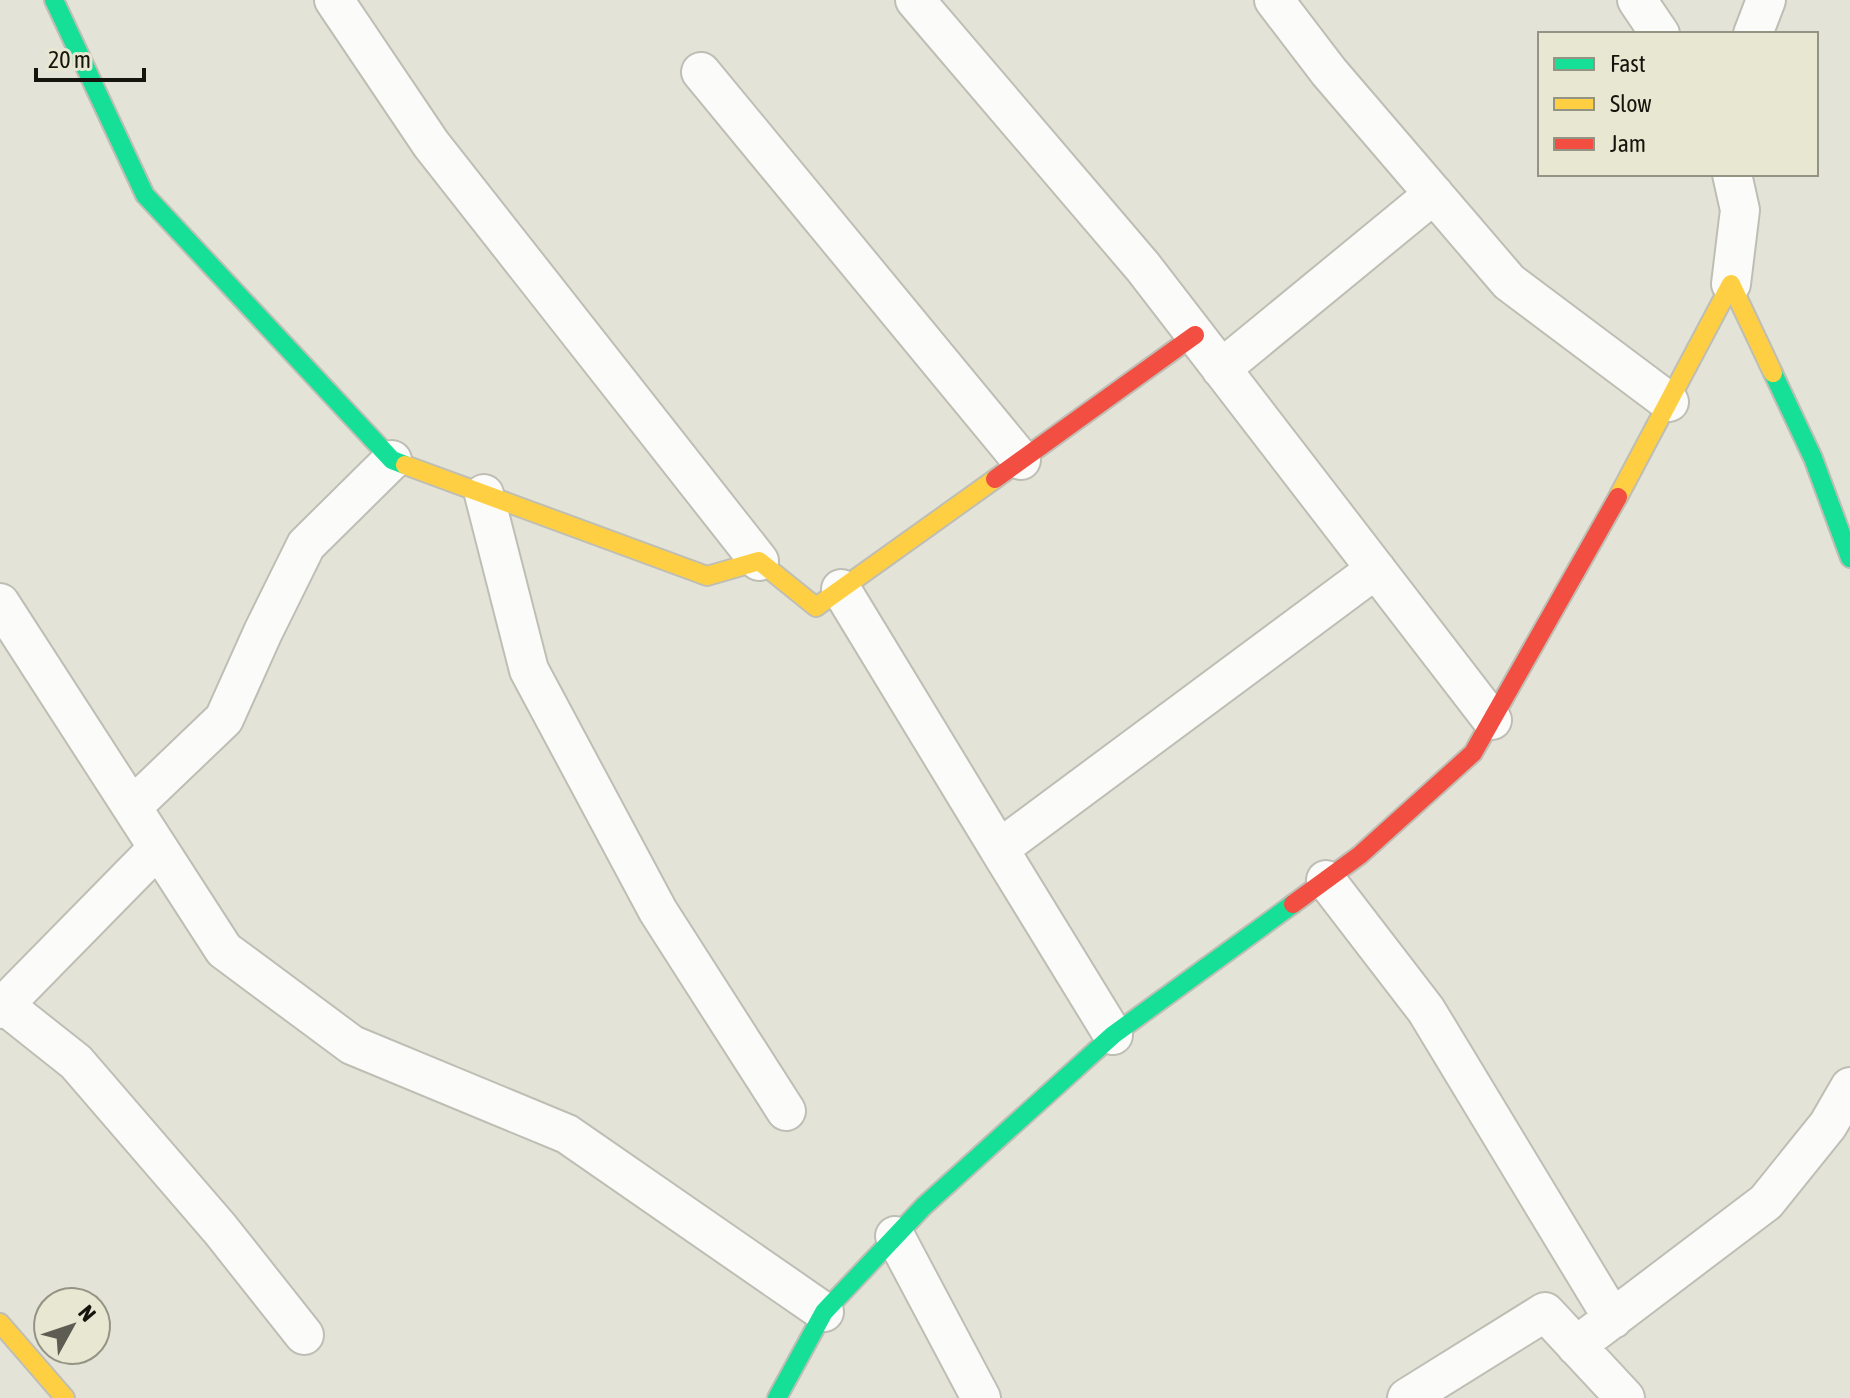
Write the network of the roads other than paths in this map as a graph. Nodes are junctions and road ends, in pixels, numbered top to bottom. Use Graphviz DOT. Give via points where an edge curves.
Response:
graph roads {
  1 [pos="54,0"];
  2 [pos="334,0"];
  3 [pos="915,0"];
  4 [pos="1274,0"];
  5 [pos="1637,0"];
  6 [pos="1766,0"];
  7 [pos="1659,32"];
  8 [pos="1754,32"];
  9 [pos="701,72"];
  10 [pos="1732,176"];
  11 [pos="1434,194"];
  12 [pos="1731,284"];
  13 [pos="1195,335"];
  14 [pos="1221,369"];
  15 [pos="1669,402"];
  16 [pos="392,460"];
  17 [pos="1021,460"];
  18 [pos="484,494"];
  19 [pos="1850,558"];
  20 [pos="759,561"];
  21 [pos="1376,569"];
  22 [pos="841,589"];
  23 [pos="0,603"];
  24 [pos="1492,720"];
  25 [pos="132,807"];
  26 [pos="158,848"];
  27 [pos="999,849"];
  28 [pos="1326,880"];
  29 [pos="2,1007"];
  30 [pos="1113,1035"];
  31 [pos="1850,1087"];
  32 [pos="786,1111"];
  33 [pos="1839,1136"];
  34 [pos="895,1236"];
  35 [pos="824,1312"];
  36 [pos="1613,1319"];
  37 [pos="0,1323"];
  38 [pos="304,1335"];
  39 [pos="1576,1346"];
  40 [pos="65,1398"];
  41 [pos="777,1398"];
  42 [pos="981,1398"];
  43 [pos="1407,1398"];
  44 [pos="1625,1398"];
  1 -- 16 [label="street" via="145,195"];
  2 -- 20 [label="street" via="431,144"];
  3 -- 13 [label="street"];
  4 -- 11 [label="street"];
  5 -- 7 [label="street"];
  6 -- 8 [label="street"];
  9 -- 17 [label="street"];
  10 -- 12 [label="street" via="1740,210"];
  11 -- 14 [label="street"];
  11 -- 15 [label="street" via="1509,282"];
  12 -- 15 [label="street"];
  12 -- 19 [label="street" via="1813,458"];
  13 -- 14 [label="street"];
  13 -- 17 [label="street"];
  14 -- 21 [label="street"];
  15 -- 24 [label="street"];
  16 -- 18 [label="street"];
  16 -- 25 [label="street" via="306,545 224,719"];
  17 -- 22 [label="street"];
  18 -- 20 [label="street" via="707,576"];
  18 -- 32 [label="street" via="529,670 658,911"];
  20 -- 22 [label="street" via="816,607"];
  21 -- 24 [label="street"];
  21 -- 27 [label="street"];
  22 -- 27 [label="street"];
  23 -- 25 [label="street"];
  24 -- 28 [label="street" via="1473,753"];
  25 -- 26 [label="street"];
  26 -- 29 [label="street"];
  26 -- 35 [label="street" via="224,950 352,1045 567,1134"];
  27 -- 30 [label="street"];
  28 -- 30 [label="street"];
  28 -- 36 [label="street" via="1426,1010"];
  29 -- 38 [label="street" via="76,1062"];
  30 -- 34 [label="street"];
  31 -- 33 [label="street"];
  33 -- 36 [label="street" via="1766,1202"];
  34 -- 35 [label="street"];
  34 -- 42 [label="street"];
  35 -- 41 [label="street"];
  36 -- 39 [label="street"];
  37 -- 40 [label="street"];
  39 -- 43 [label="street" via="1545,1312"];
  39 -- 44 [label="street"];
}
